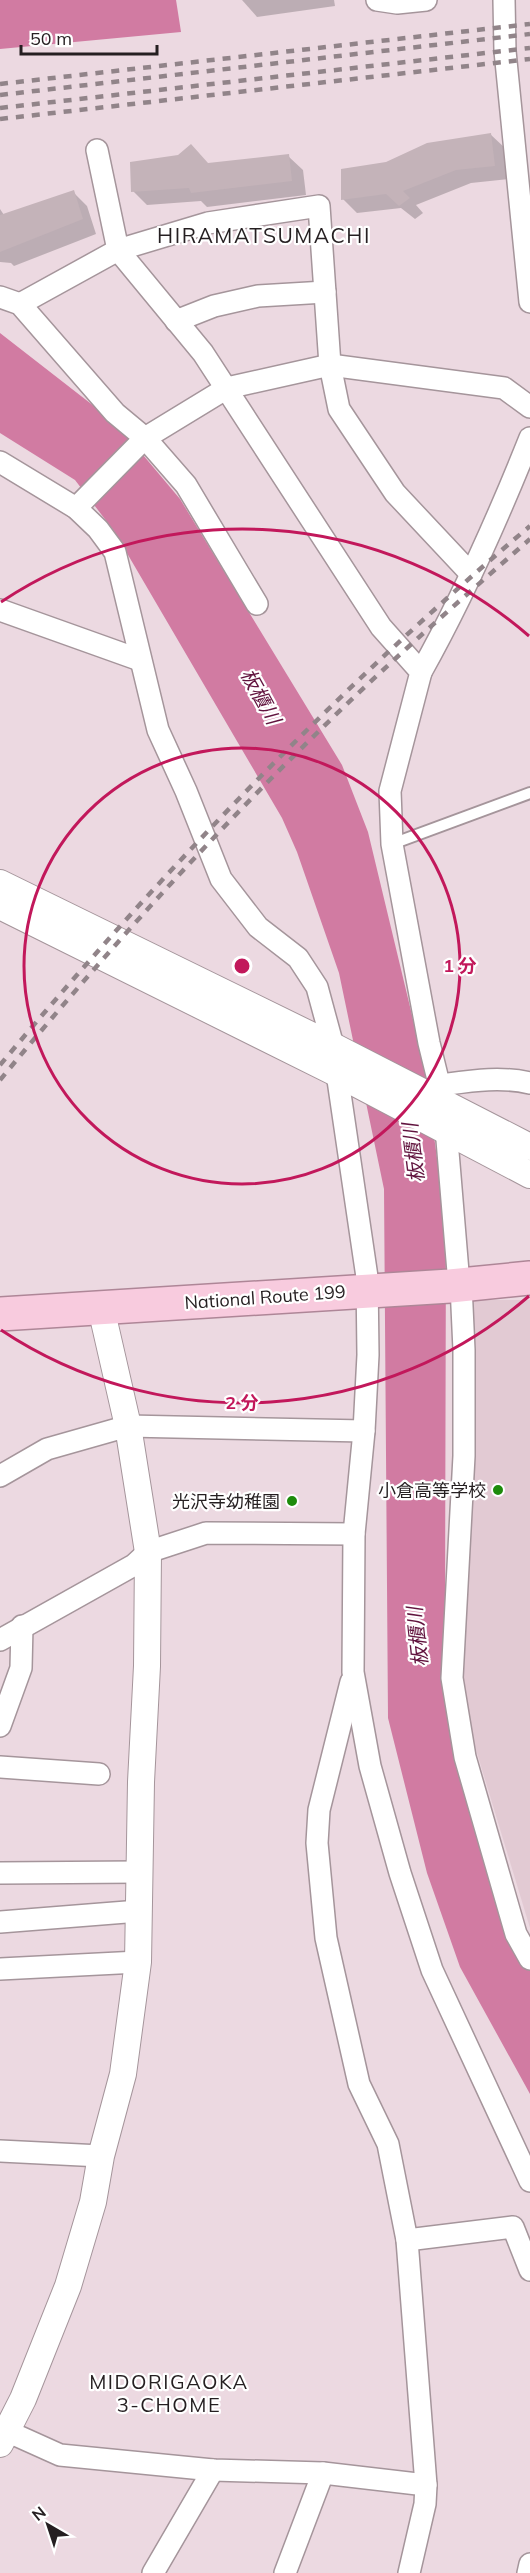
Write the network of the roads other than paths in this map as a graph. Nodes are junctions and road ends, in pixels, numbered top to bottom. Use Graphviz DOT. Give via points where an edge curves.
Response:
graph roads {
  1 [pos="378,0"];
  2 [pos="426,0"];
  3 [pos="504,0"];
  4 [pos="97,150"];
  5 [pos="118,250"];
  6 [pos="325,292"];
  7 [pos="0,297"];
  8 [pos="530,302"];
  9 [pos="20,304"];
  10 [pos="176,321"];
  11 [pos="330,365"];
  12 [pos="227,388"];
  13 [pos="530,407"];
  14 [pos="530,438"];
  15 [pos="143,441"];
  16 [pos="0,462"];
  17 [pos="82,502"];
  18 [pos="471,574"];
  19 [pos="257,604"];
  20 [pos="0,610"];
  21 [pos="140,660"];
  22 [pos="421,672"];
  23 [pos="530,793"];
  24 [pos="393,844"];
  25 [pos="0,883"];
  26 [pos="0,906"];
  27 [pos="343,1064"];
  28 [pos="530,1083"];
  29 [pos="440,1109"];
  30 [pos="530,1147"];
  31 [pos="530,1175"];
  32 [pos="530,1265"];
  33 [pos="530,1278"];
  34 [pos="455,1279"];
  35 [pos="373,1283"];
  36 [pos="0,1297"];
  37 [pos="101,1308"];
  38 [pos="0,1314"];
  39 [pos="128,1426"];
  40 [pos="364,1431"];
  41 [pos="0,1476"];
  42 [pos="354,1534"];
  43 [pos="148,1552"];
  44 [pos="22,1626"];
  45 [pos="0,1640"];
  46 [pos="353,1672"];
  47 [pos="0,1726"];
  48 [pos="0,1767"];
  49 [pos="99,1774"];
  50 [pos="139,1872"];
  51 [pos="0,1873"];
  52 [pos="139,1911"];
  53 [pos="0,1922"];
  54 [pos="530,1959"];
  55 [pos="138,1962"];
  56 [pos="0,1969"];
  57 [pos="0,2151"];
  58 [pos="101,2156"];
  59 [pos="530,2181"];
  60 [pos="407,2240"];
  61 [pos="530,2270"];
  62 [pos="3,2434"];
  63 [pos="213,2470"];
  64 [pos="323,2473"];
  65 [pos="426,2484"];
  66 [pos="530,2564"];
  67 [pos="153,2573"];
  68 [pos="285,2573"];
  69 [pos="408,2573"];
  70 [pos="528,2573"];
  1 -- 2 [label="street"];
  3 -- 8 [label="street" via="504,38"];
  4 -- 5 [label="street"];
  5 -- 6 [label="street" via="208,223 319,206"];
  5 -- 9 [label="street"];
  5 -- 10 [label="street"];
  6 -- 10 [label="street" via="258,296 214,306"];
  6 -- 11 [label="street"];
  7 -- 9 [label="street"];
  9 -- 15 [label="street" via="114,414"];
  10 -- 12 [label="street"];
  11 -- 12 [label="street"];
  11 -- 13 [label="street" via="504,388"];
  11 -- 18 [label="street" via="339,409 395,493"];
  12 -- 15 [label="street"];
  12 -- 22 [label="street" via="381,627"];
  14 -- 18 [label="street"];
  15 -- 17 [label="street"];
  15 -- 19 [label="street" via="186,485"];
  16 -- 17 [label="street"];
  17 -- 21 [label="street" via="115,552"];
  18 -- 22 [label="street"];
  20 -- 21 [label="street"];
  21 -- 27 [label="street" via="158,730 221,879 258,927 298,958 317,987"];
  22 -- 24 [label="street" via="390,791"];
  23 -- 24 [label="lane"];
  24 -- 29 [label="street"];
  25 -- 27 [label="street"];
  26 -- 27 [label="street"];
  27 -- 29 [label="street"];
  27 -- 35 [label="street"];
  28 -- 29 [label="street" via="513,1079 476,1080"];
  29 -- 30 [label="street"];
  29 -- 31 [label="street"];
  29 -- 34 [label="street"];
  32 -- 34 [label="highway, National Route 199"];
  33 -- 34 [label="highway, National Route 199"];
  34 -- 35 [label="highway, National Route 199"];
  34 -- 54 [label="street" via="464,1350 464,1456 452,1678 465,1757 516,1934"];
  35 -- 36 [label="highway, National Route 199"];
  35 -- 37 [label="highway, National Route 199"];
  35 -- 40 [label="street"];
  37 -- 38 [label="highway, National Route 199"];
  37 -- 39 [label="street"];
  39 -- 40 [label="street"];
  39 -- 41 [label="street" via="47,1449"];
  39 -- 43 [label="street"];
  40 -- 42 [label="street"];
  42 -- 43 [label="street" via="206,1533"];
  42 -- 46 [label="street"];
  43 -- 44 [label="street" via="134,1565"];
  43 -- 50 [label="street"];
  44 -- 45 [label="street"];
  44 -- 47 [label="street" via="21,1668"];
  46 -- 59 [label="street" via="370,1766 432,1970"];
  46 -- 60 [label="street" via="319,1810 317,1843 326,1938 359,2084 388,2144"];
  48 -- 49 [label="street"];
  50 -- 51 [label="street"];
  50 -- 52 [label="street"];
  52 -- 53 [label="street"];
  52 -- 55 [label="street"];
  55 -- 56 [label="street"];
  55 -- 58 [label="street" via="123,2074"];
  57 -- 58 [label="street"];
  58 -- 62 [label="street" via="93,2202 68,2286 23,2399"];
  60 -- 61 [label="street" via="513,2227"];
  60 -- 65 [label="street"];
  62 -- 63 [label="street" via="60,2455"];
  63 -- 64 [label="street"];
  63 -- 67 [label="street"];
  64 -- 65 [label="street"];
  64 -- 68 [label="street"];
  65 -- 69 [label="street"];
  66 -- 70 [label="street"];
}
